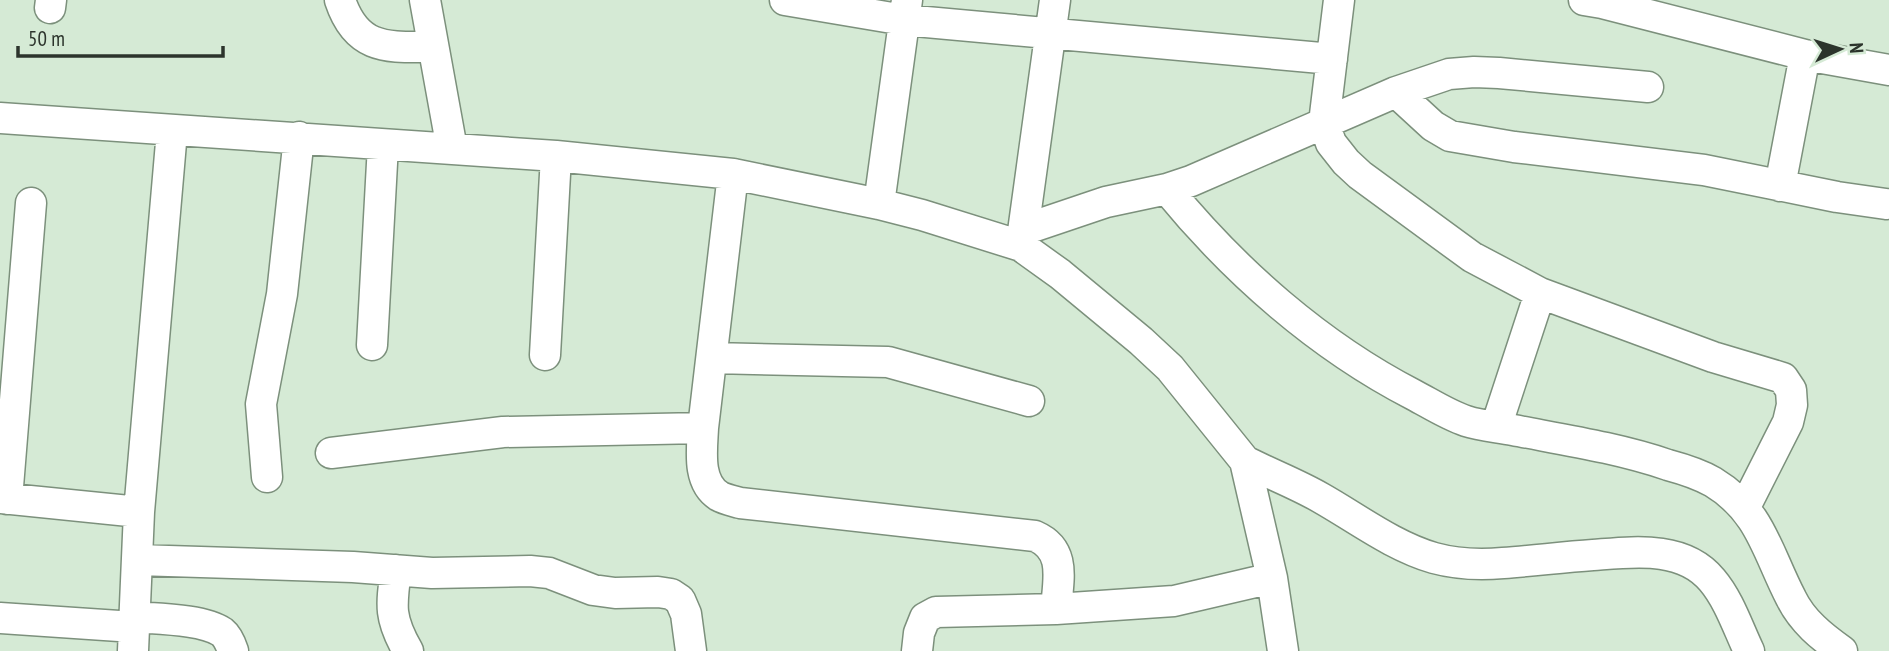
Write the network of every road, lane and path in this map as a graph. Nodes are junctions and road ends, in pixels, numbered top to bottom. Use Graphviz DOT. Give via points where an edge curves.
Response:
graph roads {
  1 [pos="340,0"];
  2 [pos="425,0"];
  3 [pos="785,0"];
  4 [pos="1055,0"];
  5 [pos="1339,0"];
  6 [pos="1584,0"];
  7 [pos="905,10"];
  8 [pos="1051,32"];
  9 [pos="433,47"];
  10 [pos="1805,55"];
  11 [pos="1332,59"];
  12 [pos="1889,70"];
  13 [pos="1648,87"];
  14 [pos="1396,92"];
  15 [pos="0,118"];
  16 [pos="1324,124"];
  17 [pos="172,131"];
  18 [pos="299,137"];
  19 [pos="383,145"];
  20 [pos="452,149"];
  21 [pos="556,156"];
  22 [pos="733,174"];
  23 [pos="1780,186"];
  24 [pos="1167,189"];
  25 [pos="31,203"];
  26 [pos="879,204"];
  27 [pos="1886,204"];
  28 [pos="1022,238"];
  29 [pos="1540,293"];
  30 [pos="372,345"];
  31 [pos="545,355"];
  32 [pos="712,358"];
  33 [pos="1029,401"];
  34 [pos="1496,427"];
  35 [pos="703,428"];
  36 [pos="331,453"];
  37 [pos="1245,461"];
  38 [pos="267,477"];
  39 [pos="3,498"];
  40 [pos="1745,507"];
  41 [pos="139,512"];
  42 [pos="137,560"];
  43 [pos="396,570"];
  44 [pos="1272,578"];
  45 [pos="1056,609"];
  46 [pos="0,618"];
  47 [pos="134,632"];
  48 [pos="233,651"];
  49 [pos="408,651"];
  50 [pos="691,651"];
  51 [pos="917,651"];
  52 [pos="1283,651"];
  53 [pos="1749,651"];
  54 [pos="1842,651"];
  1 -- 9 [label="street" via="348,19 371,42"];
  2 -- 9 [label="street"];
  3 -- 7 [label="street"];
  4 -- 8 [label="street"];
  5 -- 11 [label="street"];
  6 -- 10 [label="street"];
  7 -- 8 [label="street"];
  7 -- 26 [label="street"];
  8 -- 11 [label="street"];
  8 -- 28 [label="street"];
  9 -- 20 [label="street"];
  10 -- 12 [label="street"];
  10 -- 23 [label="street"];
  11 -- 16 [label="street"];
  13 -- 14 [label="street" via="1474,72 1449,74"];
  14 -- 16 [label="street"];
  14 -- 23 [label="street" via="1450,136 1704,170"];
  15 -- 17 [label="street"];
  16 -- 24 [label="street"];
  16 -- 29 [label="street" via="1346,162 1382,192 1472,257"];
  17 -- 18 [label="street"];
  17 -- 41 [label="street"];
  18 -- 19 [label="street"];
  18 -- 38 [label="street" via="282,294 261,404"];
  19 -- 20 [label="street"];
  19 -- 30 [label="street"];
  20 -- 21 [label="street"];
  21 -- 22 [label="street"];
  21 -- 31 [label="street"];
  22 -- 26 [label="street"];
  22 -- 32 [label="street"];
  23 -- 27 [label="street"];
  24 -- 28 [label="street" via="1106,202"];
  24 -- 34 [label="street" via="1237,266 1328,341 1387,382 1449,414"];
  25 -- 39 [label="street"];
  26 -- 28 [label="street"];
  28 -- 37 [label="street" via="1141,341 1176,376"];
  29 -- 34 [label="street"];
  29 -- 40 [label="street" via="1713,358 1783,378 1791,390 1787,422"];
  32 -- 33 [label="street" via="888,362"];
  32 -- 35 [label="street"];
  34 -- 40 [label="street" via="1666,464 1710,480"];
  35 -- 36 [label="street" via="503,432"];
  35 -- 45 [label="street" via="704,474 720,497 1048,541 1058,568"];
  37 -- 44 [label="street"];
  37 -- 53 [label="street" via="1411,550 1436,558 1500,564 1639,551 1681,558 1712,580"];
  39 -- 41 [label="street"];
  40 -- 54 [label="street" via="1801,615"];
  41 -- 42 [label="street"];
  42 -- 43 [label="street"];
  42 -- 47 [label="street"];
  43 -- 49 [label="street" via="393,618"];
  43 -- 50 [label="street" via="530,570 593,590 671,594 680,600 686,614"];
  44 -- 45 [label="street" via="1174,601"];
  44 -- 52 [label="street"];
  45 -- 51 [label="street" via="936,612 925,618"];
  46 -- 47 [label="street"];
  47 -- 48 [label="street" via="189,622 223,633"];
}
